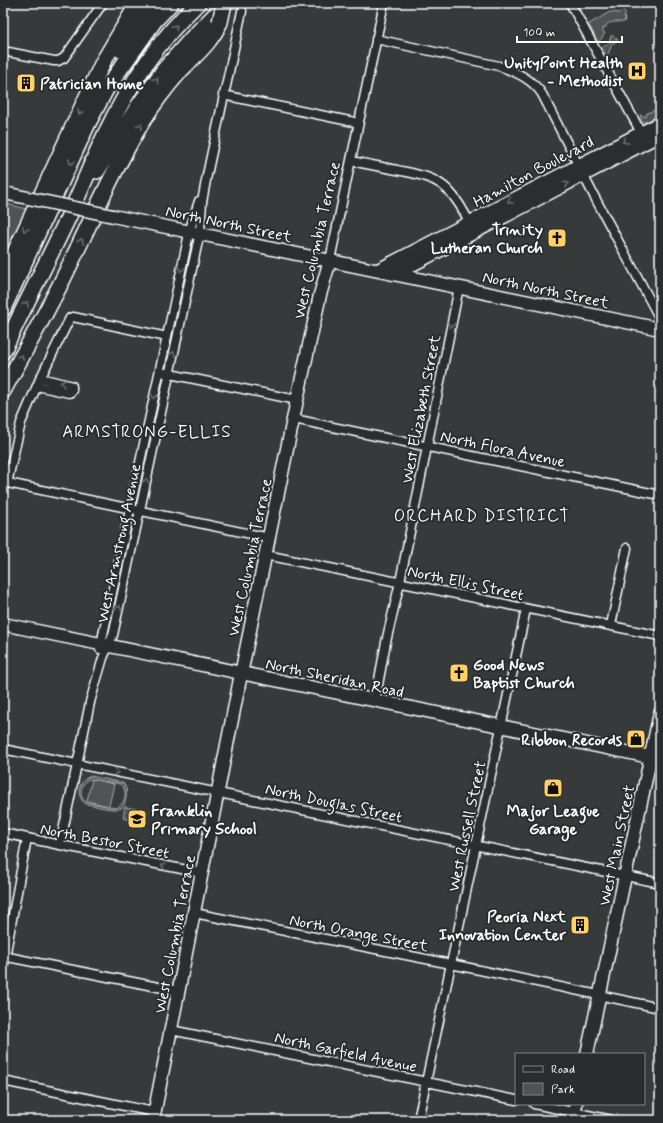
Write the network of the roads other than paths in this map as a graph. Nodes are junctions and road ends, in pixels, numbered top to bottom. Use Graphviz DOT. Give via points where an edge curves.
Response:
graph roads {
  1 [pos="103,3"];
  2 [pos="138,3"];
  3 [pos="154,3"];
  4 [pos="171,3"];
  5 [pos="198,3"];
  6 [pos="224,3"];
  7 [pos="228,3"];
  8 [pos="384,3"];
  9 [pos="570,3"];
  10 [pos="242,11"];
  11 [pos="376,39"];
  12 [pos="3,51"];
  13 [pos="106,89"];
  14 [pos="223,95"];
  15 [pos="359,123"];
  16 [pos="660,123"];
  17 [pos="660,135"];
  18 [pos="643,138"];
  19 [pos="351,160"];
  20 [pos="581,170"];
  21 [pos="6,193"];
  22 [pos="68,219"];
  23 [pos="472,227"];
  24 [pos="195,232"];
  25 [pos="330,260"];
  26 [pos="378,270"];
  27 [pos="395,274"];
  28 [pos="3,278"];
  29 [pos="459,287"];
  30 [pos="3,309"];
  31 [pos="660,320"];
  32 [pos="660,329"];
  33 [pos="167,337"];
  34 [pos="3,351"];
  35 [pos="159,372"];
  36 [pos="169,374"];
  37 [pos="3,391"];
  38 [pos="297,400"];
  39 [pos="294,419"];
  40 [pos="427,446"];
  41 [pos="5,482"];
  42 [pos="660,495"];
  43 [pos="130,508"];
  44 [pos="140,510"];
  45 [pos="270,538"];
  46 [pos="627,548"];
  47 [pos="266,556"];
  48 [pos="400,582"];
  49 [pos="526,609"];
  50 [pos="3,624"];
  51 [pos="610,625"];
  52 [pos="660,636"];
  53 [pos="105,644"];
  54 [pos="241,674"];
  55 [pos="375,701"];
  56 [pos="660,713"];
  57 [pos="502,727"];
  58 [pos="3,749"];
  59 [pos="655,758"];
  60 [pos="78,764"];
  61 [pos="218,793"];
  62 [pos="3,833"];
  63 [pos="27,838"];
  64 [pos="477,845"];
  65 [pos="60,846"];
  66 [pos="202,873"];
  67 [pos="625,876"];
  68 [pos="660,883"];
  69 [pos="194,913"];
  70 [pos="4,956"];
  71 [pos="451,964"];
  72 [pos="3,968"];
  73 [pos="178,991"];
  74 [pos="600,995"];
  75 [pos="660,1008"];
  76 [pos="171,1030"];
  77 [pos="587,1053"];
  78 [pos="3,1081"];
  79 [pos="426,1082"];
  80 [pos="515,1100"];
  81 [pos="539,1105"];
  82 [pos="574,1112"];
  83 [pos="153,1116"];
  84 [pos="418,1120"];
  85 [pos="612,1120"];
  1 -- 12 [label="street" via="62,60 54,61"];
  2 -- 28 [label="highway, one-way" via="103,62"];
  3 -- 13 [label="highway" via="129,36 116,59"];
  4 -- 13 [label="highway" via="155,20"];
  22 -- 5 [label="highway, one-way" via="104,136 132,85 162,42"];
  37 -- 6 [label="highway, one-way, bridge" via="130,144 160,97 210,39 220,22"];
  22 -- 7 [label="highway, one-way" via="152,85 188,42"];
  8 -- 11 [label="street, West Columbia Terrace"];
  9 -- 18 [label="street"];
  10 -- 14 [label="street, West Armstrong Avenue"];
  11 -- 15 [label="street, West Columbia Terrace"];
  11 -- 20 [label="street" via="499,66 524,77 542,94"];
  13 -- 30 [label="highway, one-way"];
  14 -- 15 [label="street"];
  14 -- 24 [label="street, West Armstrong Avenue"];
  15 -- 19 [label="street, West Columbia Terrace"];
  16 -- 18 [label="street, Hamilton Boulevard"];
  17 -- 18 [label="street, Hamilton Boulevard"];
  18 -- 20 [label="street, Hamilton Boulevard"];
  19 -- 23 [label="street" via="425,176 439,183 453,196"];
  19 -- 25 [label="street, West Columbia Terrace"];
  20 -- 23 [label="street, Hamilton Boulevard"];
  20 -- 31 [label="street"];
  21 -- 24 [label="street, North North Street, bridge"];
  34 -- 22 [label="highway, one-way"];
  23 -- 26 [label="street, Hamilton Boulevard"];
  23 -- 27 [label="street, Hamilton Boulevard"];
  24 -- 25 [label="street, North North Street"];
  24 -- 33 [label="street, West Armstrong Avenue, one-way"];
  36 -- 24 [label="street, West Armstrong Avenue, one-way"];
  25 -- 26 [label="street, North North Street"];
  25 -- 38 [label="street, West Columbia Terrace"];
  26 -- 27 [label="street, North North Street"];
  27 -- 29 [label="street, North North Street"];
  29 -- 32 [label="street, North North Street"];
  29 -- 40 [label="street, West Elizabeth Street, one-way"];
  33 -- 35 [label="street, West Armstrong Avenue"];
  33 -- 41 [label="street" via="70,318 21,423"];
  35 -- 36 [label="street"];
  35 -- 43 [label="street, West Armstrong Avenue, one-way"];
  36 -- 38 [label="street"];
  44 -- 36 [label="street, West Armstrong Avenue, one-way"];
  38 -- 39 [label="street, West Columbia Terrace"];
  39 -- 40 [label="street, North Flora Avenue"];
  39 -- 45 [label="street, West Columbia Terrace"];
  40 -- 42 [label="street, North Flora Avenue"];
  40 -- 48 [label="street, West Elizabeth Street"];
  41 -- 43 [label="street"];
  43 -- 44 [label="street"];
  43 -- 53 [label="street, West Armstrong Avenue"];
  44 -- 45 [label="street"];
  53 -- 44 [label="street, West Armstrong Avenue, one-way" via="113,635"];
  45 -- 47 [label="street, West Columbia Terrace"];
  46 -- 51 [label="street"];
  47 -- 48 [label="street, North Ellis Street"];
  47 -- 54 [label="street, West Columbia Terrace"];
  48 -- 49 [label="street, North Ellis Street"];
  48 -- 55 [label="street, West Elizabeth Street"];
  49 -- 51 [label="street, North Ellis Street"];
  49 -- 57 [label="street, West Russell Street"];
  50 -- 53 [label="street, North Sheridan Road"];
  51 -- 52 [label="street, North Ellis Street"];
  53 -- 54 [label="street, North Sheridan Road"];
  53 -- 60 [label="street, West Armstrong Avenue"];
  54 -- 55 [label="street, North Sheridan Road"];
  54 -- 61 [label="street, West Columbia Terrace"];
  55 -- 57 [label="street, North Sheridan Road"];
  56 -- 59 [label="street, West Main Street"];
  57 -- 59 [label="street, North Sheridan Road"];
  57 -- 64 [label="street, West Russell Street"];
  58 -- 60 [label="street, North Douglas Street"];
  59 -- 67 [label="street, West Main Street"];
  60 -- 61 [label="street, North Douglas Street, one-way"];
  60 -- 65 [label="street, West Armstrong Avenue"];
  61 -- 64 [label="street, North Douglas Street"];
  61 -- 66 [label="street, West Columbia Terrace"];
  62 -- 63 [label="street, North Bestor Street"];
  63 -- 65 [label="street, North Bestor Street"];
  63 -- 70 [label="street"];
  64 -- 67 [label="street, North Douglas Street"];
  64 -- 71 [label="street, West Russell Street"];
  66 -- 65 [label="street, North Bestor Street, one-way"];
  66 -- 69 [label="street, West Columbia Terrace"];
  67 -- 68 [label="street, North Douglas Street"];
  67 -- 74 [label="street, West Main Street"];
  69 -- 71 [label="street, North Orange Street"];
  69 -- 73 [label="street, West Columbia Terrace"];
  70 -- 72 [label="street"];
  70 -- 73 [label="street"];
  71 -- 74 [label="street, North Orange Street"];
  71 -- 79 [label="street, West Russell Street"];
  73 -- 76 [label="street, West Columbia Terrace"];
  74 -- 75 [label="street, North Orange Street"];
  74 -- 77 [label="street, West Main Street"];
  76 -- 79 [label="street, North Garfield Avenue"];
  76 -- 83 [label="street, West Columbia Terrace"];
  78 -- 83 [label="street"];
  79 -- 80 [label="street, North Garfield Avenue"];
  79 -- 84 [label="street, West Russell Street"];
  81 -- 82 [label="street"];
  82 -- 85 [label="street"];
}
